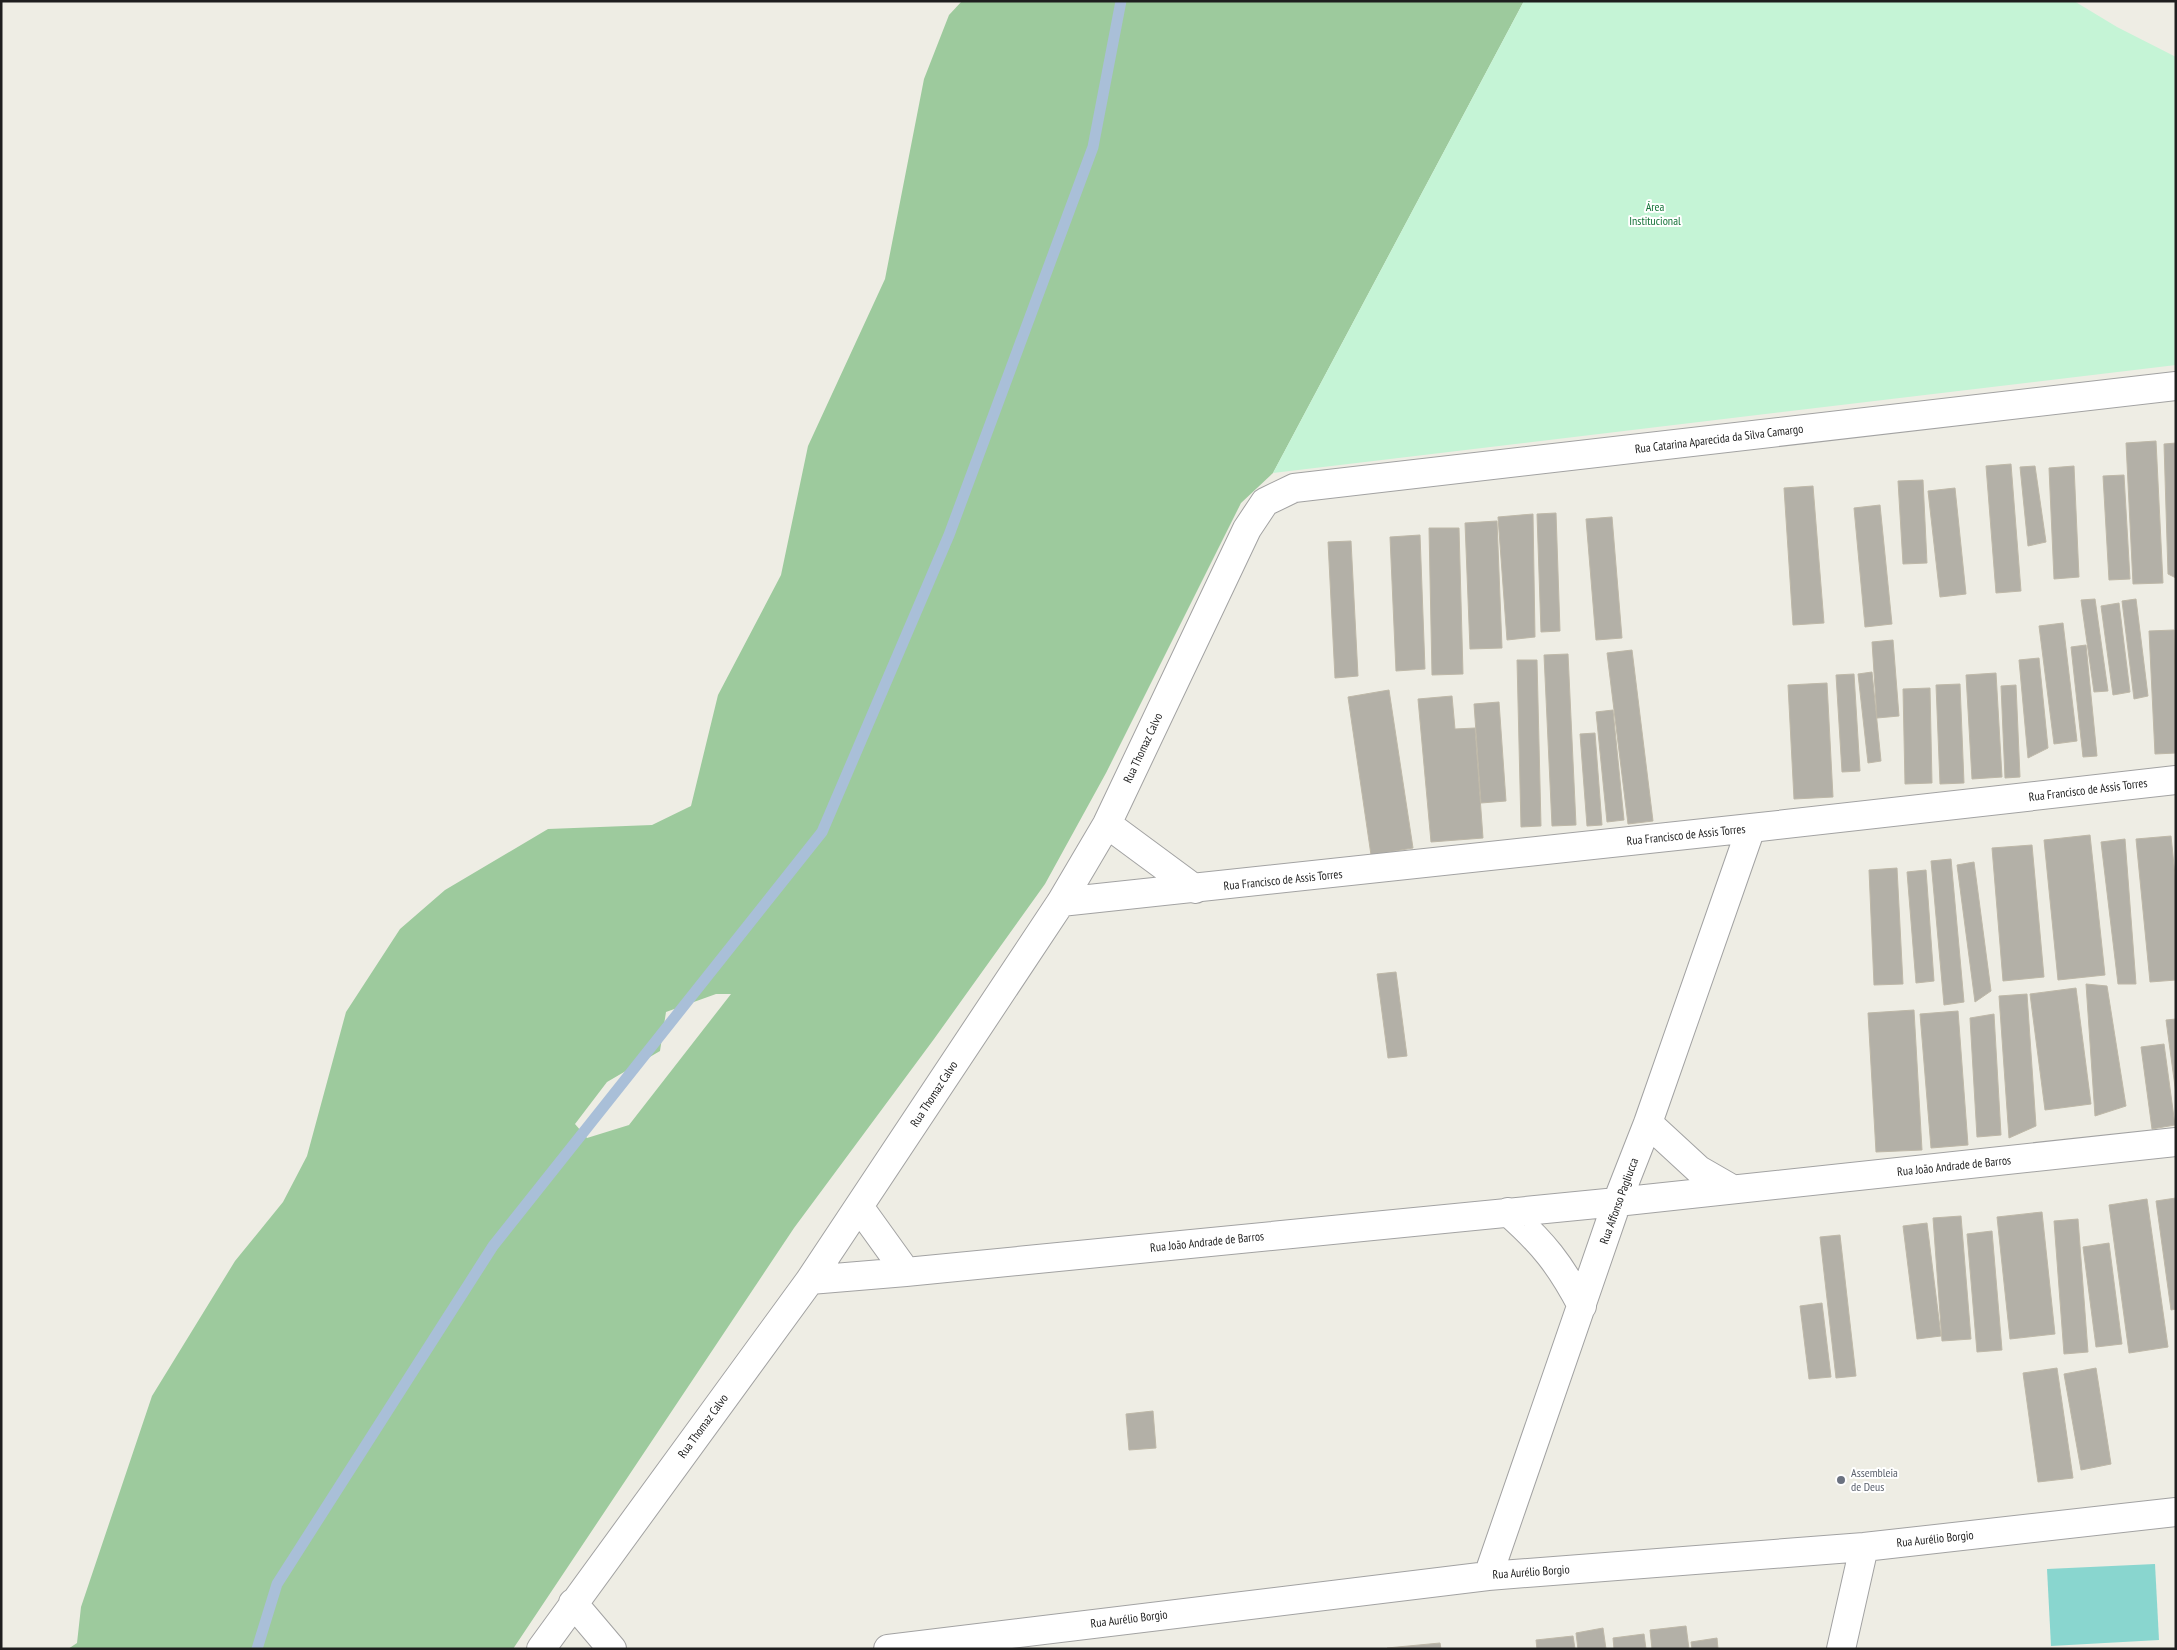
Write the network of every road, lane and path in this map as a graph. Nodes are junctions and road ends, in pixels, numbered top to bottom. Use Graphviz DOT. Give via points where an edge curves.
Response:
graph roads {
  1 [pos="2176,386"];
  2 [pos="1265,502"];
  3 [pos="2176,780"];
  4 [pos="1107,824"];
  5 [pos="1751,828"];
  6 [pos="1195,890"];
  7 [pos="1061,902"];
  8 [pos="1648,1123"];
  9 [pos="2176,1142"];
  10 [pos="1732,1189"];
  11 [pos="1617,1202"];
  12 [pos="860,1208"];
  13 [pos="1508,1212"];
  14 [pos="906,1272"];
  15 [pos="810,1280"];
  16 [pos="1582,1306"];
  17 [pos="2176,1512"];
  18 [pos="1864,1547"];
  19 [pos="1488,1576"];
  20 [pos="574,1603"];
  21 [pos="541,1649"];
  22 [pos="612,1649"];
  23 [pos="888,1649"];
  24 [pos="1841,1649"];
  1 -- 2 [label="street, Rua Catarina Aparecida da Silva Camargo" via="1294,488"];
  2 -- 4 [label="street, Rua Thomaz Calvo" via="1247,529"];
  3 -- 5 [label="street, Rua Francisco de Assis Torres"];
  4 -- 6 [label="street"];
  4 -- 7 [label="street, Rua Thomaz Calvo"];
  5 -- 6 [label="street, Rua Francisco de Assis Torres"];
  5 -- 8 [label="street, Rua Affonso Pagliucca"];
  6 -- 7 [label="street, Rua Francisco de Assis Torres"];
  7 -- 12 [label="street, Rua Thomaz Calvo"];
  8 -- 10 [label="street" via="1699,1170"];
  8 -- 11 [label="street, Rua Affonso Pagliucca"];
  9 -- 10 [label="street, Rua João Andrade de Barros"];
  10 -- 11 [label="street, Rua João Andrade de Barros"];
  11 -- 13 [label="street, Rua João Andrade de Barros"];
  11 -- 16 [label="street, Rua Affonso Pagliucca"];
  12 -- 14 [label="street"];
  12 -- 15 [label="street, Rua Thomaz Calvo"];
  13 -- 14 [label="street, Rua João Andrade de Barros"];
  13 -- 16 [label="street" via="1539,1240 1567,1276"];
  14 -- 15 [label="street, Rua João Andrade de Barros"];
  15 -- 20 [label="street, Rua Thomaz Calvo"];
  16 -- 19 [label="street, Rua Affonso Pagliucca"];
  17 -- 18 [label="street, Rua Aurélio Borgio"];
  18 -- 19 [label="street, Rua Aurélio Borgio"];
  18 -- 24 [label="street"];
  19 -- 23 [label="street, Rua Aurélio Borgio"];
  20 -- 21 [label="street, Rua Thomaz Calvo"];
  20 -- 22 [label="street"];
}
